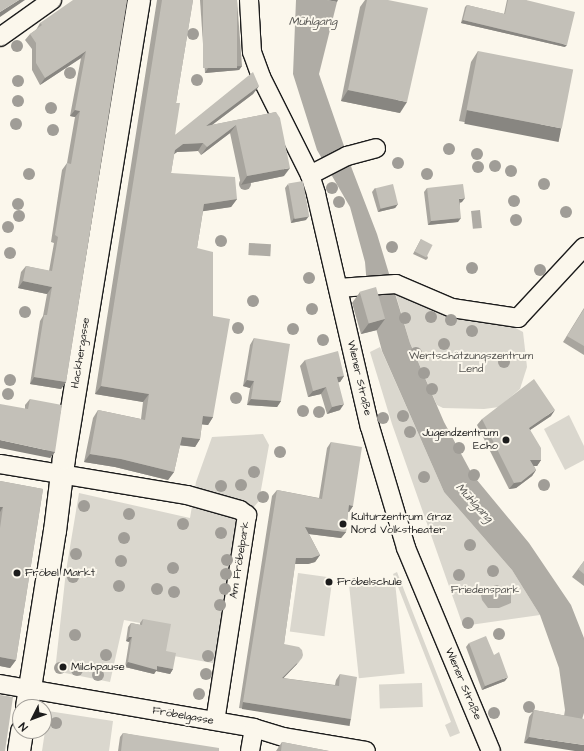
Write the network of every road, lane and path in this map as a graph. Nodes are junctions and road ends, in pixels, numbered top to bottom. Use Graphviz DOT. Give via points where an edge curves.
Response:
graph roads {
  1 [pos="52,0"];
  2 [pos="139,0"];
  3 [pos="249,0"];
  4 [pos="0,37"];
  5 [pos="376,148"];
  6 [pos="318,171"];
  7 [pos="584,247"];
  8 [pos="338,288"];
  9 [pos="0,464"];
  10 [pos="62,475"];
  11 [pos="0,684"];
  12 [pos="28,698"];
  13 [pos="215,721"];
  14 [pos="254,728"];
  15 [pos="21,739"];
  16 [pos="19,751"];
  17 [pos="250,751"];
  18 [pos="366,751"];
  19 [pos="491,751"];
  1 -- 4 [label="street"];
  2 -- 10 [label="main road, Hackhergasse"];
  3 -- 6 [label="street, Wiener Straße" via="252,52 261,77"];
  5 -- 6 [label="street" via="347,156"];
  6 -- 8 [label="street, Wiener Straße"];
  7 -- 8 [label="street" via="518,318 452,308 396,284"];
  8 -- 19 [label="street, Wiener Straße" via="370,427 406,548"];
  9 -- 10 [label="street"];
  10 -- 12 [label="main road, Hackhergasse"];
  10 -- 13 [label="street, Am Fröbelpark" via="187,495 240,510 247,515"];
  11 -- 12 [label="street, Fröbelgasse"];
  12 -- 13 [label="street, Fröbelgasse"];
  13 -- 14 [label="street, Fröbelgasse"];
  14 -- 17 [label="street"];
  14 -- 18 [label="street, Fröbelgasse" via="284,737"];
  15 -- 16 [label="main road"];
}
